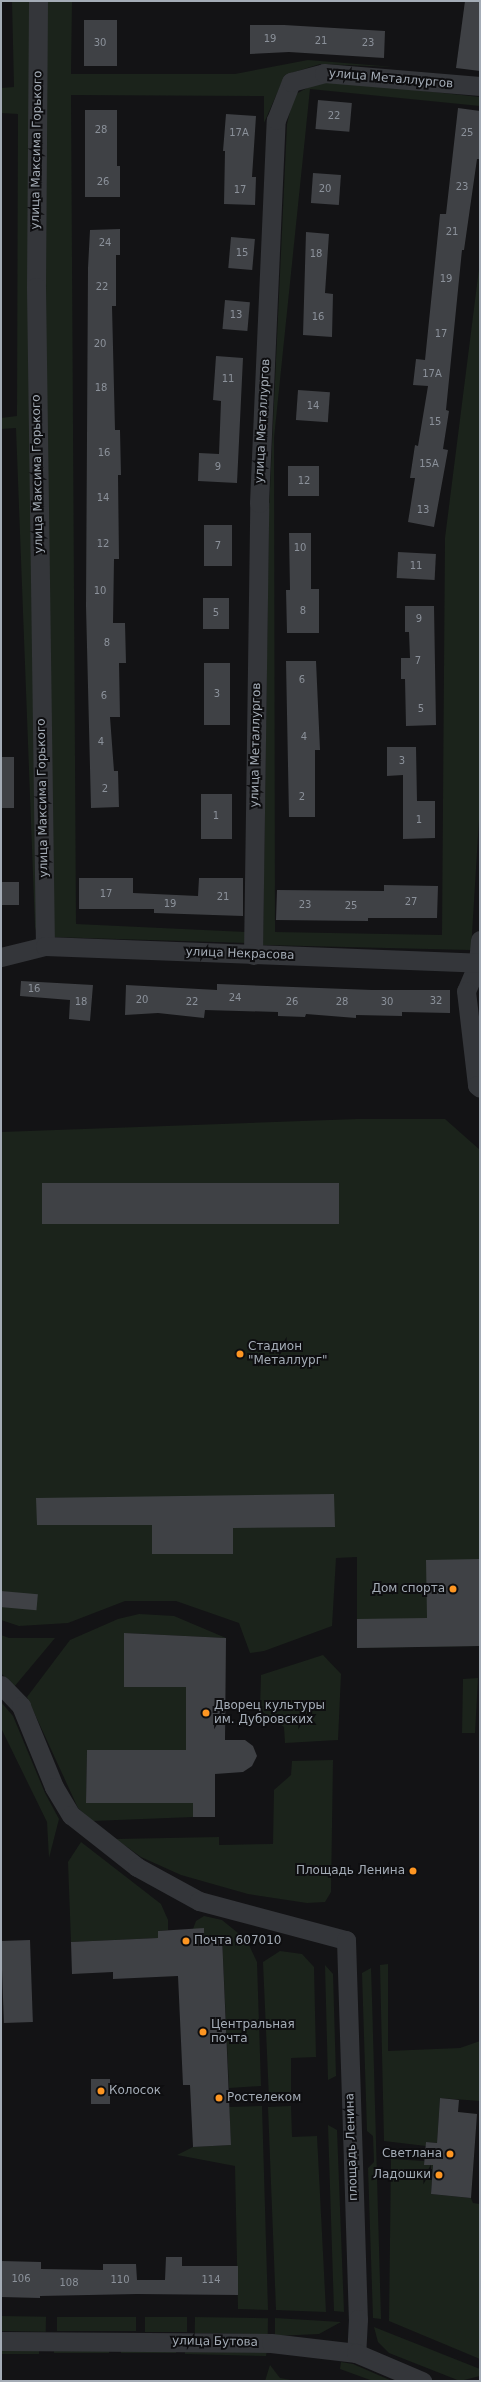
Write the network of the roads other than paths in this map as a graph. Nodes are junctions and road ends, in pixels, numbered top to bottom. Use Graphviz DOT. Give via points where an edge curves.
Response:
graph roads {
  1 [pos="38,1"];
  2 [pos="480,86"];
  3 [pos="480,940"];
  4 [pos="45,946"];
  5 [pos="253,955"];
  6 [pos="2,958"];
  7 [pos="479,963"];
  8 [pos="480,1088"];
  9 [pos="1,1685"];
  10 [pos="1,2341"];
  11 [pos="356,2353"];
  12 [pos="422,2381"];
  1 -- 4 [label="street, улица Максима Горького" via="36,287"];
  2 -- 5 [label="street, улица Металлургов" via="324,73 291,82 276,120 259,503"];
  3 -- 7 [label="street"];
  4 -- 5 [label="street, улица Некрасова"];
  4 -- 6 [label="street, улица Некрасова"];
  5 -- 7 [label="street, улица Некрасова"];
  7 -- 8 [label="street" via="466,990 477,1085"];
  9 -- 11 [label="street, площадь Ленина" via="21,1706 54,1787 71,1815 138,1867 199,1900 346,1940 358,2319"];
  10 -- 11 [label="street, улица Бутова" via="271,2343"];
  11 -- 12 [label="street, улица Бутова"];
}
